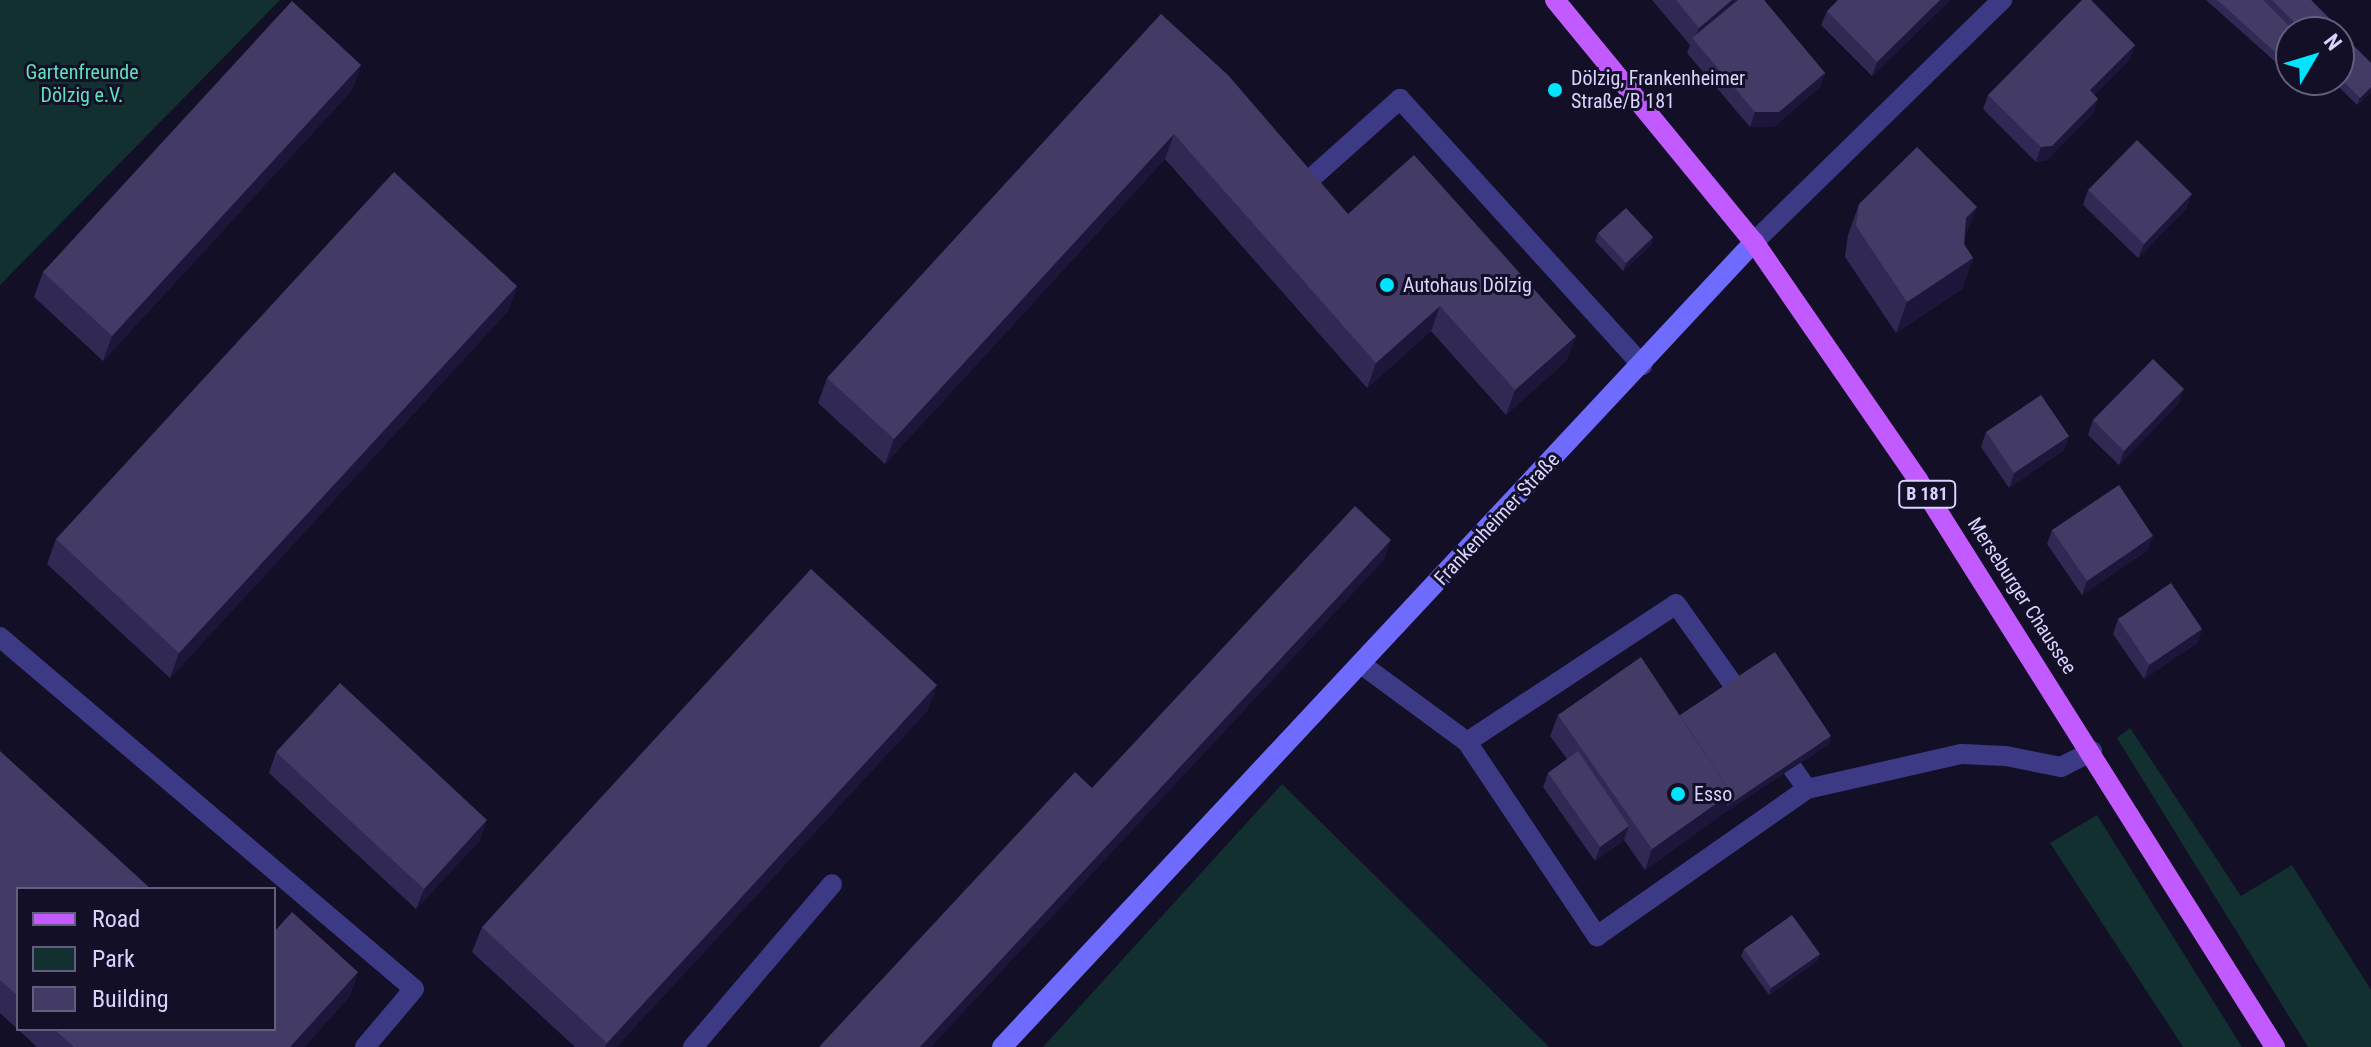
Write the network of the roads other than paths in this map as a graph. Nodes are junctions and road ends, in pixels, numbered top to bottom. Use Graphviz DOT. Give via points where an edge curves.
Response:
graph roads {
  1 [pos="1555,0"];
  2 [pos="2002,0"];
  3 [pos="1316,174"];
  4 [pos="1754,242"];
  5 [pos="1642,365"];
  6 [pos="0,637"];
  7 [pos="1361,664"];
  8 [pos="1467,742"];
  9 [pos="2092,751"];
  10 [pos="1807,789"];
  11 [pos="832,884"];
  12 [pos="365,1047"];
  13 [pos="693,1047"];
  14 [pos="1002,1047"];
  15 [pos="2275,1047"];
  1 -- 4 [label="main road, Merseburger Chaussee / B 181"];
  2 -- 4 [label="street, Frankenheimer Straße"];
  3 -- 5 [label="street" via="1400,99"];
  4 -- 5 [label="street, Frankenheimer Straße"];
  4 -- 9 [label="main road, Merseburger Chaussee / B 181" via="1918,480"];
  5 -- 7 [label="street, Frankenheimer Straße"];
  6 -- 12 [label="street" via="414,989"];
  7 -- 8 [label="street"];
  7 -- 14 [label="street, Frankenheimer Straße"];
  8 -- 10 [label="street" via="1676,604"];
  8 -- 10 [label="street" via="1597,936"];
  9 -- 10 [label="street" via="2061,767 1961,754"];
  9 -- 15 [label="main road, Merseburger Chaussee / B 181"];
  11 -- 13 [label="street"];
}
